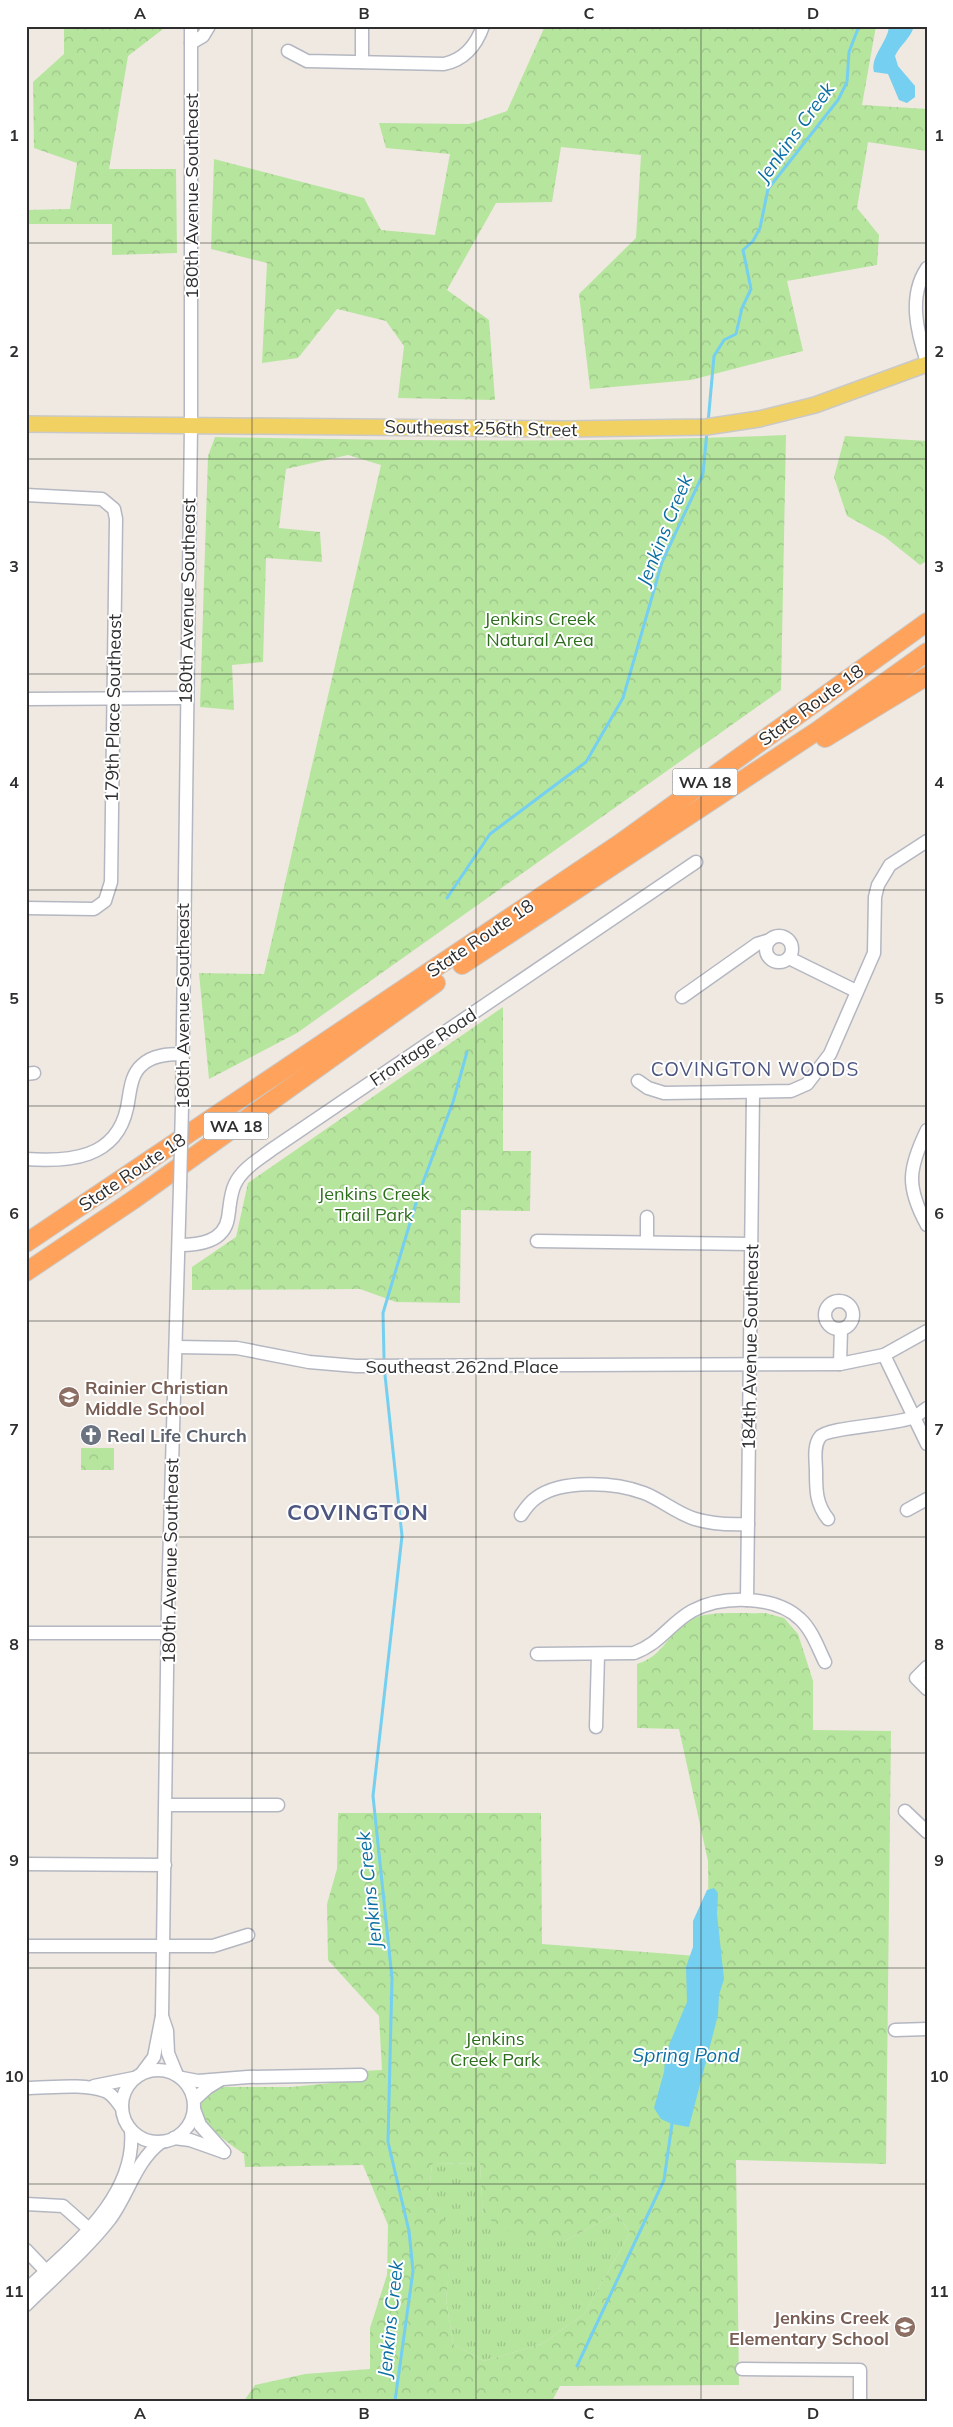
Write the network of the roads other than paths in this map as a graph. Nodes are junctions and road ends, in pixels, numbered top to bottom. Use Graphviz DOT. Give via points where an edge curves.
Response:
graph roads {
  1 [pos="191,26"];
  2 [pos="209,26"];
  3 [pos="362,26"];
  4 [pos="483,26"];
  5 [pos="191,43"];
  6 [pos="288,51"];
  7 [pos="362,62"];
  8 [pos="927,268"];
  9 [pos="927,363"];
  10 [pos="26,424"];
  11 [pos="191,425"];
  12 [pos="26,495"];
  13 [pos="927,612"];
  14 [pos="927,622"];
  15 [pos="927,652"];
  16 [pos="927,676"];
  17 [pos="113,698"];
  18 [pos="186,698"];
  19 [pos="26,699"];
  20 [pos="806,710"];
  21 [pos="927,841"];
  22 [pos="637,849"];
  23 [pos="696,862"];
  24 [pos="26,908"];
  25 [pos="770,940"];
  26 [pos="484,943"];
  27 [pos="789,958"];
  28 [pos="442,972"];
  29 [pos="856,991"];
  30 [pos="682,997"];
  31 [pos="182,1054"];
  32 [pos="638,1081"];
  33 [pos="753,1093"];
  34 [pos="927,1130"];
  35 [pos="26,1159"];
  36 [pos="647,1217"];
  37 [pos="927,1226"];
  38 [pos="537,1241"];
  39 [pos="647,1242"];
  40 [pos="26,1243"];
  41 [pos="180,1244"];
  42 [pos="751,1244"];
  43 [pos="26,1272"];
  44 [pos="841,1329"];
  45 [pos="927,1331"];
  46 [pos="176,1347"];
  47 [pos="884,1356"];
  48 [pos="750,1363"];
  49 [pos="840,1364"];
  50 [pos="927,1408"];
  51 [pos="913,1417"];
  52 [pos="927,1444"];
  53 [pos="927,1498"];
  54 [pos="907,1510"];
  55 [pos="521,1515"];
  56 [pos="828,1519"];
  57 [pos="748,1524"];
  58 [pos="747,1600"];
  59 [pos="26,1633"];
  60 [pos="168,1633"];
  61 [pos="537,1654"];
  62 [pos="598,1655"];
  63 [pos="825,1662"];
  64 [pos="927,1667"];
  65 [pos="927,1689"];
  66 [pos="596,1728"];
  67 [pos="166,1805"];
  68 [pos="278,1805"];
  69 [pos="905,1811"];
  70 [pos="927,1832"];
  71 [pos="26,1864"];
  72 [pos="165,1865"];
  73 [pos="248,1935"];
  74 [pos="26,1946"];
  75 [pos="164,1946"];
  76 [pos="162,2016"];
  77 [pos="927,2029"];
  78 [pos="894,2030"];
  79 [pos="361,2075"];
  80 [pos="138,2076"];
  81 [pos="179,2076"];
  82 [pos="222,2079"];
  83 [pos="26,2088"];
  84 [pos="84,2088"];
  85 [pos="194,2104"];
  86 [pos="122,2108"];
  87 [pos="131,2130"];
  88 [pos="174,2138"];
  89 [pos="161,2142"];
  90 [pos="26,2204"];
  91 [pos="89,2229"];
  92 [pos="26,2250"];
  93 [pos="46,2271"];
  94 [pos="26,2290"];
  95 [pos="26,2305"];
  96 [pos="742,2369"];
  97 [pos="860,2401"];
  1 -- 5 [label="street, 180th Avenue Southeast"];
  2 -- 5 [label="street" via="203,36"];
  3 -- 7 [label="street"];
  4 -- 7 [label="street" via="461,59 444,64"];
  5 -- 11 [label="street, 180th Avenue Southeast"];
  6 -- 7 [label="street" via="307,61"];
  8 -- 9 [label="street" via="919,287 916,308 918,334"];
  9 -- 11 [label="main road, Southeast 256th Street" via="815,405 706,427"];
  10 -- 11 [label="main road, Southeast 256th Street"];
  11 -- 18 [label="street, 180th Avenue Southeast"];
  12 -- 17 [label="street, 179th Place Southeast" via="93,497 109,503 114,509"];
  13 -- 20 [label="highway"];
  14 -- 20 [label="highway, State Route 18 / WA 18"];
  15 -- 22 [label="highway, State Route 18 / WA 18" via="817,731"];
  16 -- 22 [label="highway"];
  17 -- 18 [label="street"];
  17 -- 19 [label="street"];
  17 -- 24 [label="street, 179th Place Southeast" via="111,882 105,901 94,909"];
  18 -- 31 [label="street, 180th Avenue Southeast"];
  20 -- 26 [label="highway, State Route 18 / WA 18"];
  21 -- 29 [label="street" via="890,865 878,885 874,953"];
  22 -- 26 [label="highway, State Route 18 / WA 18"];
  23 -- 41 [label="street, Frontage Road" via="246,1168 235,1184 223,1230 204,1243"];
  25 -- 27 [label="street" via="777,936 786,938 791,945"];
  25 -- 27 [label="street" via="766,952 770,959 782,962"];
  25 -- 30 [label="street" via="756,944"];
  26 -- 28 [label="highway, State Route 18 / WA 18"];
  27 -- 29 [label="street"];
  28 -- 40 [label="highway, State Route 18 / WA 18"];
  28 -- 43 [label="highway, State Route 18 / WA 18" via="133,1200"];
  29 -- 33 [label="street" via="830,1054 808,1084 791,1091"];
  31 -- 35 [label="street" via="157,1056 141,1065 132,1080 120,1127 102,1147 69,1160"];
  31 -- 41 [label="street, 180th Avenue Southeast, bridge"];
  32 -- 33 [label="street" via="664,1093"];
  33 -- 42 [label="street, 184th Avenue Southeast"];
  34 -- 37 [label="street" via="911,1169 915,1204"];
  36 -- 39 [label="street"];
  38 -- 39 [label="street"];
  39 -- 42 [label="street"];
  41 -- 46 [label="street, 180th Avenue Southeast"];
  42 -- 48 [label="street, 184th Avenue Southeast"];
  44 -- 49 [label="street"];
  45 -- 47 [label="street, Southeast 262nd Place"];
  46 -- 48 [label="street, Southeast 262nd Place" via="237,1348 309,1362 356,1366"];
  46 -- 60 [label="street, 180th Avenue Southeast"];
  47 -- 49 [label="street, Southeast 262nd Place"];
  47 -- 51 [label="street"];
  48 -- 49 [label="street, Southeast 262nd Place"];
  48 -- 57 [label="street, 184th Avenue Southeast"];
  50 -- 51 [label="street"];
  51 -- 52 [label="street"];
  51 -- 56 [label="street" via="828,1432 818,1439 816,1496"];
  53 -- 54 [label="street"];
  55 -- 57 [label="street" via="547,1491 580,1484 643,1492 680,1513 707,1522"];
  57 -- 58 [label="street, 184th Avenue Southeast"];
  58 -- 62 [label="street" via="716,1603 692,1610 648,1647 634,1653"];
  58 -- 63 [label="street" via="779,1606 793,1613 810,1632"];
  59 -- 60 [label="street"];
  60 -- 67 [label="street, 180th Avenue Southeast"];
  61 -- 62 [label="street"];
  62 -- 66 [label="street"];
  64 -- 65 [label="street" via="916,1678"];
  67 -- 68 [label="street"];
  67 -- 72 [label="street, 180th Avenue Southeast"];
  69 -- 70 [label="street"];
  71 -- 72 [label="street"];
  72 -- 75 [label="street, 180th Avenue Southeast"];
  73 -- 75 [label="street" via="213,1946"];
  74 -- 75 [label="street"];
  75 -- 76 [label="street, 180th Avenue Southeast"];
  76 -- 80 [label="street, 180th Avenue Southeast" via="155,2052 150,2064"];
  76 -- 81 [label="street, 180th Avenue Southeast" via="167,2030 168,2053"];
  77 -- 78 [label="street"];
  79 -- 82 [label="street"];
  80 -- 81 [label="street" via="163,2070"];
  80 -- 84 [label="street"];
  80 -- 86 [label="street" via="123,2095"];
  81 -- 82 [label="street" via="192,2081"];
  81 -- 85 [label="street" via="187,2084"];
  82 -- 85 [label="street" via="206,2088"];
  83 -- 84 [label="street"];
  84 -- 86 [label="street" via="108,2093"];
  85 -- 88 [label="street" via="188,2126"];
  85 -- 88 [label="street" via="200,2125 224,2152"];
  86 -- 87 [label="street" via="124,2120"];
  87 -- 89 [label="street" via="144,2139"];
  87 -- 91 [label="street" via="132,2146 126,2170 110,2202"];
  88 -- 89 [label="street"];
  89 -- 95 [label="street" via="144,2157 103,2227"];
  90 -- 91 [label="street" via="63,2206"];
  91 -- 93 [label="street"];
  92 -- 93 [label="street"];
  93 -- 94 [label="street"];
  96 -- 97 [label="street" via="860,2370"];
}
